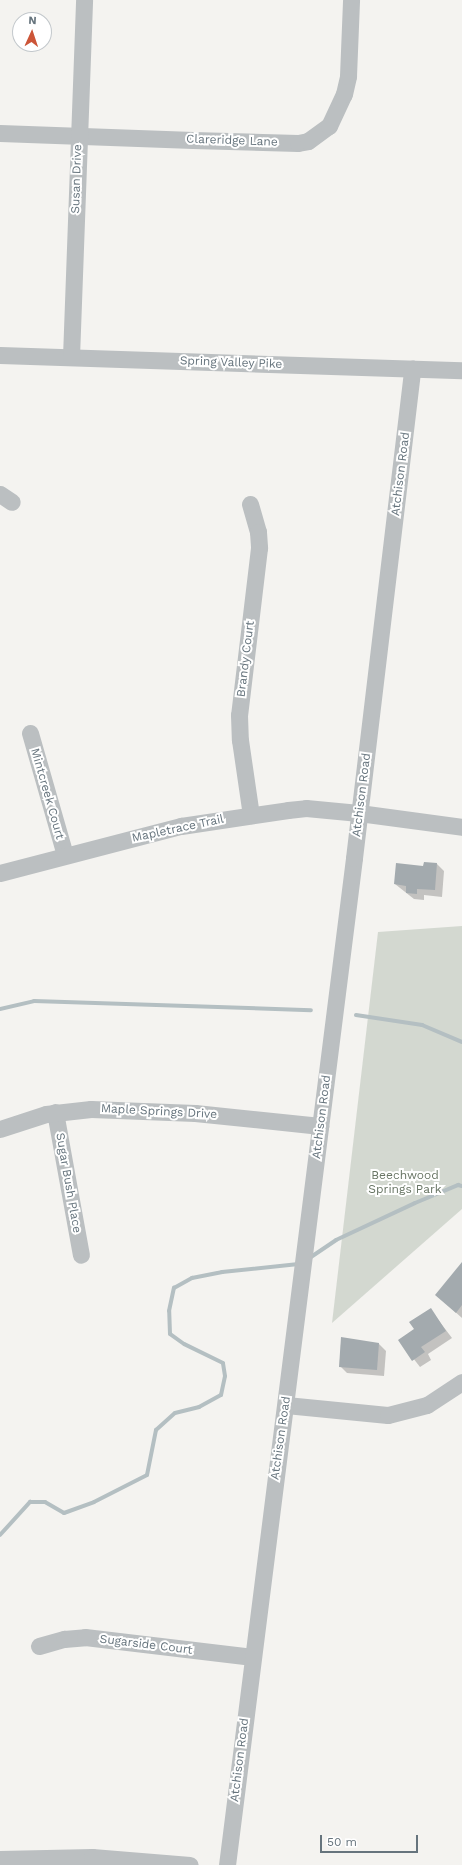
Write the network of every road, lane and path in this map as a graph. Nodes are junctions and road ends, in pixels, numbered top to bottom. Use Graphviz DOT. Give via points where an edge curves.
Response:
graph roads {
  1 [pos="84,0"];
  2 [pos="351,0"];
  3 [pos="0,132"];
  4 [pos="79,135"];
  5 [pos="0,355"];
  6 [pos="71,357"];
  7 [pos="412,368"];
  8 [pos="462,370"];
  9 [pos="250,504"];
  10 [pos="30,733"];
  11 [pos="359,813"];
  12 [pos="251,815"];
  13 [pos="462,827"];
  14 [pos="65,855"];
  15 [pos="0,873"];
  16 [pos="55,1112"];
  17 [pos="320,1126"];
  18 [pos="0,1129"];
  19 [pos="81,1255"];
  20 [pos="462,1382"];
  21 [pos="286,1404"];
  22 [pos="39,1646"];
  23 [pos="253,1656"];
  24 [pos="0,1859"];
  25 [pos="190,1865"];
  26 [pos="228,1865"];
  1 -- 4 [label="street, Susan Drive"];
  2 -- 4 [label="street, Clareridge Lane" via="348,76 344,94 329,126 308,141"];
  3 -- 4 [label="street, Clareridge Lane"];
  4 -- 6 [label="street, Susan Drive"];
  5 -- 6 [label="street, Spring Valley Pike"];
  6 -- 7 [label="street, Spring Valley Pike"];
  7 -- 8 [label="street, Spring Valley Pike"];
  7 -- 11 [label="street, Atchison Road"];
  9 -- 12 [label="street, Brandy Court" via="257,527 259,548 239,715"];
  10 -- 14 [label="street, Mintcreek Court"];
  11 -- 12 [label="street, Mapletrace Trail" via="306,808"];
  11 -- 13 [label="street, Mapletrace Trail"];
  11 -- 17 [label="street, Atchison Road"];
  12 -- 14 [label="street, Mapletrace Trail" via="181,826"];
  14 -- 15 [label="street, Mapletrace Trail"];
  16 -- 17 [label="street, Maple Springs Drive" via="91,1108 164,1111"];
  16 -- 18 [label="street, Maple Springs Drive"];
  16 -- 19 [label="street, Sugar Bush Place"];
  17 -- 21 [label="street, Atchison Road"];
  20 -- 21 [label="street" via="427,1405 388,1415"];
  21 -- 23 [label="street, Atchison Road"];
  22 -- 23 [label="street, Sugarside Court" via="84,1637"];
  23 -- 26 [label="street, Atchison Road"];
  24 -- 25 [label="street" via="92,1857"];
}
